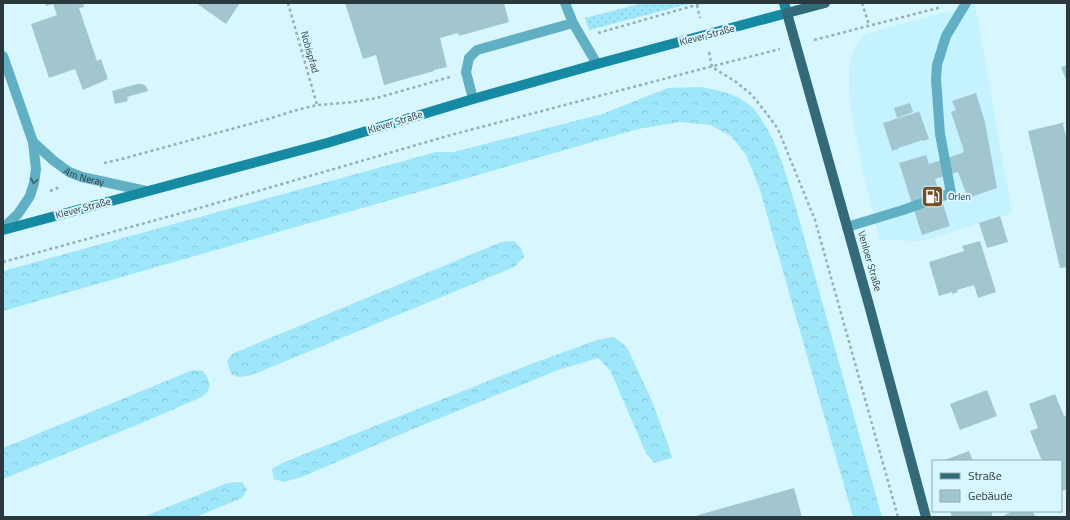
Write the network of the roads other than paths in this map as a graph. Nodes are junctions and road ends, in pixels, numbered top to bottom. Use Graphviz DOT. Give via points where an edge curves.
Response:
graph roads {
  1 [pos="565,3"];
  2 [pos="825,3"];
  3 [pos="966,3"];
  4 [pos="786,8"];
  5 [pos="573,23"];
  6 [pos="3,56"];
  7 [pos="597,64"];
  8 [pos="473,99"];
  9 [pos="33,142"];
  10 [pos="146,191"];
  11 [pos="847,227"];
  12 [pos="3,229"];
  13 [pos="926,517"];
  1 -- 5 [label="street"];
  2 -- 4 [label="main road"];
  3 -- 11 [label="street" via="946,36 937,65 940,134 952,193"];
  4 -- 7 [label="main road, Klever Straße" via="704,35"];
  4 -- 11 [label="main road, Venloer Straße"];
  5 -- 7 [label="street"];
  5 -- 8 [label="street" via="477,50 469,58 466,72"];
  6 -- 9 [label="street, Am Neray"];
  7 -- 8 [label="main road, Klever Straße"];
  8 -- 10 [label="main road, Klever Straße" via="327,143"];
  9 -- 10 [label="street, Am Neray" via="69,172"];
  9 -- 12 [label="street, Am Neray, one-way" via="36,169 30,196 18,214"];
  10 -- 12 [label="main road, Klever Straße"];
  11 -- 13 [label="main road, Venloer Straße"];
}
